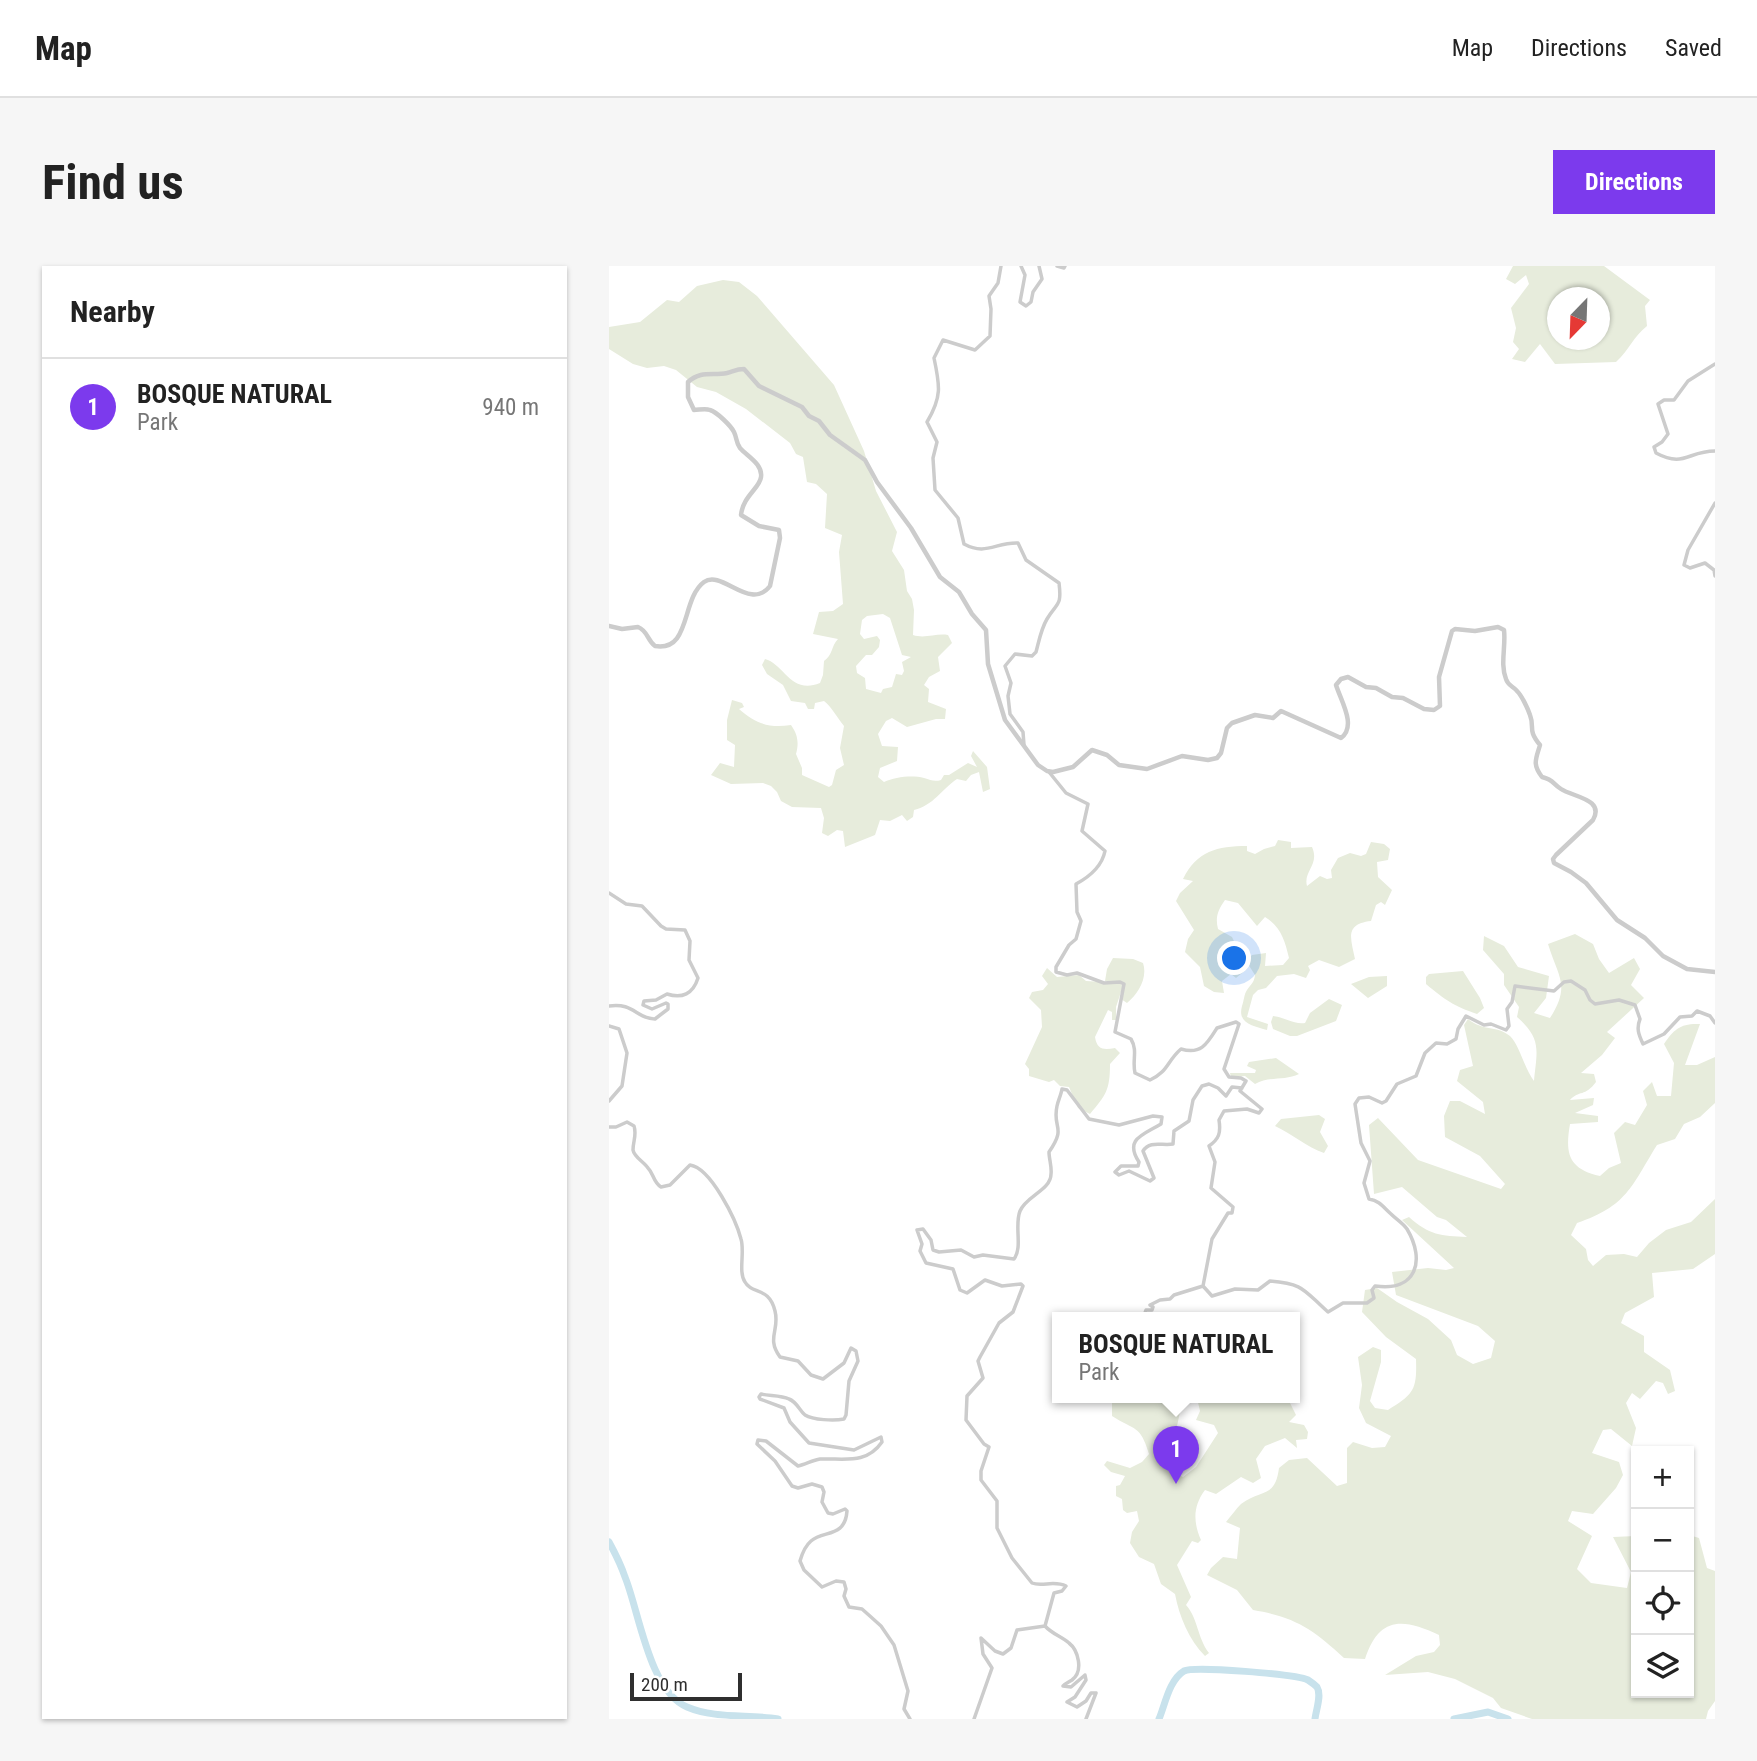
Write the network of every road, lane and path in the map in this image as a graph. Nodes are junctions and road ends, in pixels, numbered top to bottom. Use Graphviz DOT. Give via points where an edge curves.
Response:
graph roads {
  1 [pos="1001,266"];
  2 [pos="1021,266"];
  3 [pos="1039,266"];
  4 [pos="1057,266"];
  5 [pos="1065,266"];
  6 [pos="1715,364"];
  7 [pos="1715,451"];
  8 [pos="1715,503"];
  9 [pos="1715,576"];
  10 [pos="609,626"];
  11 [pos="1024,745"];
  12 [pos="1047,771"];
  13 [pos="609,893"];
  14 [pos="1715,972"];
  15 [pos="609,1006"];
  16 [pos="1715,1023"];
  17 [pos="609,1026"];
  18 [pos="1242,1088"];
  19 [pos="609,1101"];
  20 [pos="609,1127"];
  21 [pos="1203,1286"];
  22 [pos="1145,1312"];
  23 [pos="1045,1626"];
  24 [pos="910,1719"];
  25 [pos="974,1719"];
  26 [pos="1086,1719"];
  1 -- 11 [label="street" via="998,284 989,296 992,325 988,339 972,351 943,340 937,351 938,404 927,422 937,442 935,490 958,518 964,544 990,549 1018,543 1026,560 1059,583 1058,608 1048,617 1036,652 1032,656 1016,654 1005,666 1011,683 1010,714 1023,732"];
  2 -- 3 [label="street" via="1025,275 1020,302 1026,306 1042,279"];
  4 -- 5 [label="street"];
  6 -- 7 [label="street" via="1688,381 1674,400 1658,404 1668,434 1654,447 1656,453 1675,460"];
  8 -- 9 [label="street" via="1684,565 1690,568 1705,563"];
  10 -- 11 [label="street" via="638,627 655,646 667,646 678,638 704,582 724,582 745,594 770,586 779,530 759,526 741,515 762,474 741,449 733,430 712,410 694,410 688,397 692,378 744,369 759,386 802,407 865,460 937,572 959,592 986,630 995,691 1005,720"];
  11 -- 12 [label="street"];
  12 -- 14 [label="street" via="1073,767 1093,750 1119,765 1147,769 1182,756 1217,758 1232,723 1255,715 1273,718 1281,711 1341,738 1348,723 1336,685 1347,677 1434,710 1440,706 1439,677 1452,631 1499,627 1506,642 1505,677 1531,716 1530,729 1540,745 1535,767 1542,777 1595,808 1593,820 1556,855 1554,863 1587,883 1617,920 1663,956 1687,969"];
  12 -- 18 [label="street" via="1066,793 1088,804 1082,831 1105,851 1099,866 1076,884 1081,921 1056,972 1123,984 1115,1032 1131,1039 1136,1051 1135,1073 1150,1080 1161,1075 1181,1049 1196,1052 1217,1028 1236,1021 1239,1024 1224,1069 1229,1077 1246,1081"];
  13 -- 15 [label="street" via="626,904 642,906 666,929 685,930 691,968 698,978 678,998 667,995 644,1001 643,1005 652,1009 669,1004 655,1019 629,1007"];
  16 -- 21 [label="street" via="1697,1011 1680,1017 1664,1034 1643,1044 1637,1026 1640,1019 1635,1005 1628,1001 1595,1004 1571,981 1554,991 1515,986 1506,1030 1466,1016 1456,1039 1436,1043 1425,1053 1416,1076 1397,1084 1387,1101 1369,1097 1359,1098 1355,1104 1361,1143 1370,1161 1364,1183 1369,1199 1379,1201 1406,1227 1412,1241 1416,1261 1408,1281 1398,1287 1375,1286 1374,1298 1367,1303 1343,1303 1328,1312 1303,1287 1286,1283 1270,1281 1258,1290 1235,1289 1212,1296"];
  17 -- 19 [label="street" via="619,1029 627,1053 622,1086"];
  18 -- 21 [label="street" via="1240,1091 1262,1109 1259,1113 1224,1111 1217,1140 1209,1146 1215,1162 1211,1188 1233,1207 1212,1238"];
  18 -- 23 [label="street" via="1232,1087 1226,1096 1214,1086 1202,1086 1193,1100 1189,1121 1174,1131 1173,1144 1144,1148 1154,1178 1150,1181 1129,1171 1115,1172 1121,1166 1138,1166 1132,1146 1161,1124 1162,1117 1119,1125 1089,1119 1062,1089 1056,1108 1060,1131 1049,1152 1052,1175 1047,1186 1020,1210 1016,1226 1019,1252 1014,1259 974,1257 961,1250 939,1252 933,1250 923,1229 917,1230 926,1263 953,1269 960,1290 967,1293 985,1280 1023,1286 1013,1312 999,1322 978,1361 983,1378 968,1396 965,1420 989,1447 981,1480 997,1500 997,1528 1012,1558 1032,1583 1066,1586 1055,1593"];
  20 -- 24 [label="street" via="627,1122 634,1126 633,1150 661,1187 670,1185 690,1166 699,1168 719,1190 741,1239 744,1281 769,1297 775,1308 772,1342 781,1357 823,1379 844,1363 851,1348 856,1351 859,1361 849,1381 844,1419 812,1418 782,1396 761,1394 760,1399 784,1408 809,1443 853,1450 881,1437 876,1449 862,1458 821,1459 799,1466 766,1441 757,1444 792,1486 822,1487 828,1513 847,1511 836,1532 811,1541 800,1561 822,1587 844,1582 843,1596 849,1607 862,1609 886,1633 908,1691 904,1709"];
  21 -- 22 [label="street" via="1160,1300"];
  23 -- 25 [label="street" via="1017,1630 1011,1648 1003,1654 981,1638 983,1654 992,1668"];
  23 -- 26 [label="street" via="1071,1644 1077,1658 1076,1676 1063,1686 1071,1687 1086,1676 1075,1697 1067,1702 1077,1707 1096,1693"];
}
